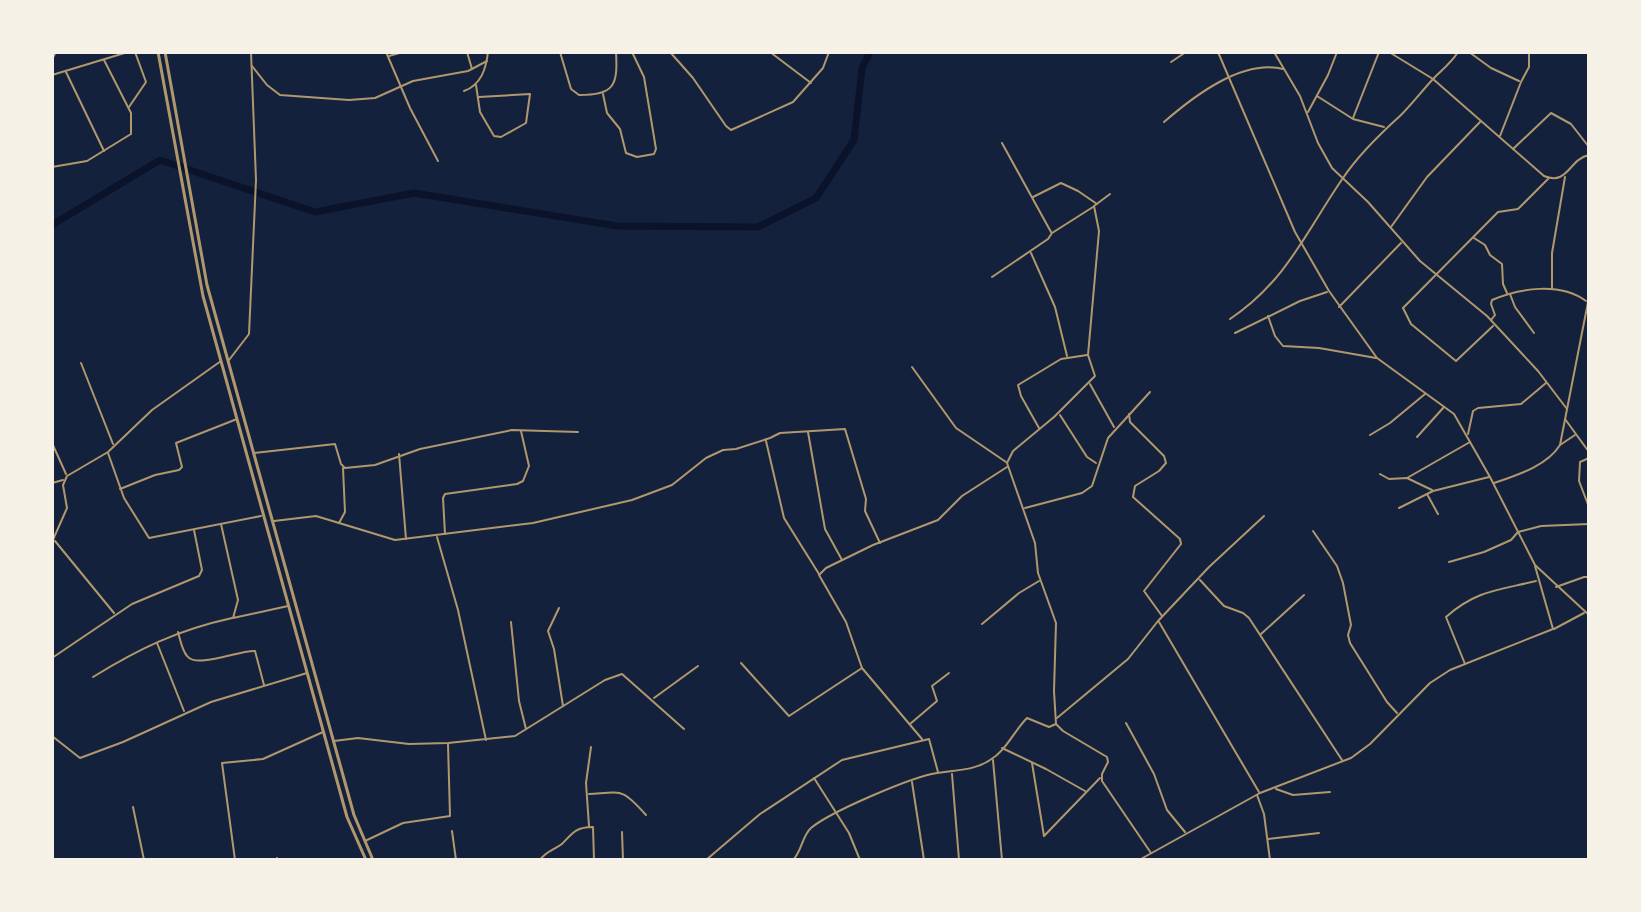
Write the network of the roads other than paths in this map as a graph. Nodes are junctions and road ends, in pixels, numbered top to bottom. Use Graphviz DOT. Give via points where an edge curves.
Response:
graph roads {
  1 [pos="56,52"];
  2 [pos="128,52"];
  3 [pos="135,52"];
  4 [pos="158,52"];
  5 [pos="165,52"];
  6 [pos="251,52"];
  7 [pos="386,52"];
  8 [pos="403,52"];
  9 [pos="467,52"];
  10 [pos="488,52"];
  11 [pos="560,52"];
  12 [pos="616,52"];
  13 [pos="632,52"];
  14 [pos="670,52"];
  15 [pos="770,52"];
  16 [pos="829,52"];
  17 [pos="1186,52"];
  18 [pos="1218,52"];
  19 [pos="1274,52"];
  20 [pos="1337,52"];
  21 [pos="1379,52"];
  22 [pos="1389,52"];
  23 [pos="1407,52"];
  24 [pos="1458,52"];
  25 [pos="1469,52"];
  26 [pos="1529,52"];
  27 [pos="388,56"];
  28 [pos="1403,58"];
  29 [pos="52,59"];
  30 [pos="104,60"];
  31 [pos="487,61"];
  32 [pos="1171,62"];
  33 [pos="252,66"];
  34 [pos="1284,69"];
  35 [pos="472,70"];
  36 [pos="66,72"];
  37 [pos="52,75"];
  38 [pos="1230,77"];
  39 [pos="1433,79"];
  40 [pos="1521,82"];
  41 [pos="812,83"];
  42 [pos="476,85"];
  43 [pos="400,87"];
  44 [pos="464,91"];
  45 [pos="603,94"];
  46 [pos="1317,96"];
  47 [pos="479,97"];
  48 [pos="128,108"];
  49 [pos="1307,113"];
  50 [pos="1353,119"];
  51 [pos="1481,121"];
  52 [pos="1164,122"];
  53 [pos="1386,128"];
  54 [pos="1500,137"];
  55 [pos="52,139"];
  56 [pos="1002,143"];
  57 [pos="1589,147"];
  58 [pos="1513,149"];
  59 [pos="105,152"];
  60 [pos="1589,155"];
  61 [pos="52,159"];
  62 [pos="438,161"];
  63 [pos="52,167"];
  64 [pos="1565,176"];
  65 [pos="1342,178"];
  66 [pos="1548,179"];
  67 [pos="1110,194"];
  68 [pos="1032,197"];
  69 [pos="1095,205"];
  70 [pos="1391,228"];
  71 [pos="1052,233"];
  72 [pos="1472,237"];
  73 [pos="1402,242"];
  74 [pos="1301,243"];
  75 [pos="1031,252"];
  76 [pos="1438,274"];
  77 [pos="992,277"];
  78 [pos="1552,289"];
  79 [pos="1329,291"];
  80 [pos="1508,294"];
  81 [pos="1589,297"];
  82 [pos="1587,302"];
  83 [pos="1339,307"];
  84 [pos="1268,316"];
  85 [pos="1230,319"];
  86 [pos="1491,320"];
  87 [pos="1495,325"];
  88 [pos="1235,333"];
  89 [pos="1534,333"];
  90 [pos="1581,340"];
  91 [pos="1589,340"];
  92 [pos="1088,355"];
  93 [pos="1067,356"];
  94 [pos="1377,358"];
  95 [pos="222,361"];
  96 [pos="228,361"];
  97 [pos="81,363"];
  98 [pos="912,367"];
  99 [pos="1547,382"];
  100 [pos="1090,383"];
  101 [pos="1150,392"];
  102 [pos="1426,393"];
  103 [pos="1445,407"];
  104 [pos="1567,409"];
  105 [pos="1058,413"];
  106 [pos="1129,414"];
  107 [pos="238,418"];
  108 [pos="1565,418"];
  109 [pos="1039,429"];
  110 [pos="1115,429"];
  111 [pos="520,430"];
  112 [pos="808,431"];
  113 [pos="578,432"];
  114 [pos="1370,435"];
  115 [pos="1576,435"];
  116 [pos="1467,436"];
  117 [pos="1417,437"];
  118 [pos="766,439"];
  119 [pos="1471,442"];
  120 [pos="52,443"];
  121 [pos="251,444"];
  122 [pos="1589,444"];
  123 [pos="245,445"];
  124 [pos="1560,445"];
  125 [pos="114,446"];
  126 [pos="1585,446"];
  127 [pos="108,452"];
  128 [pos="1589,452"];
  129 [pos="254,453"];
  130 [pos="399,454"];
  131 [pos="1589,458"];
  132 [pos="1008,464"];
  133 [pos="1097,464"];
  134 [pos="343,466"];
  135 [pos="1380,474"];
  136 [pos="1490,477"];
  137 [pos="66,478"];
  138 [pos="1407,478"];
  139 [pos="52,483"];
  140 [pos="1493,483"];
  141 [pos="120,489"];
  142 [pos="1433,491"];
  143 [pos="1426,494"];
  144 [pos="1589,507"];
  145 [pos="1399,508"];
  146 [pos="1024,509"];
  147 [pos="1438,514"];
  148 [pos="264,515"];
  149 [pos="1264,516"];
  150 [pos="272,521"];
  151 [pos="221,523"];
  152 [pos="339,524"];
  153 [pos="1589,524"];
  154 [pos="194,530"];
  155 [pos="1313,531"];
  156 [pos="1518,532"];
  157 [pos="445,534"];
  158 [pos="437,535"];
  159 [pos="53,540"];
  160 [pos="406,540"];
  161 [pos="880,543"];
  162 [pos="842,560"];
  163 [pos="1449,562"];
  164 [pos="1535,565"];
  165 [pos="819,575"];
  166 [pos="1589,577"];
  167 [pos="1199,579"];
  168 [pos="1538,580"];
  169 [pos="1040,581"];
  170 [pos="1556,587"];
  171 [pos="1304,595"];
  172 [pos="289,606"];
  173 [pos="559,608"];
  174 [pos="1585,612"];
  175 [pos="115,614"];
  176 [pos="1589,615"];
  177 [pos="1162,617"];
  178 [pos="233,618"];
  179 [pos="1158,621"];
  180 [pos="511,622"];
  181 [pos="982,624"];
  182 [pos="1553,629"];
  183 [pos="178,632"];
  184 [pos="1261,634"];
  185 [pos="157,641"];
  186 [pos="52,658"];
  187 [pos="741,663"];
  188 [pos="1465,664"];
  189 [pos="698,666"];
  190 [pos="862,668"];
  191 [pos="308,673"];
  192 [pos="949,673"];
  193 [pos="93,677"];
  194 [pos="265,686"];
  195 [pos="652,699"];
  196 [pos="563,707"];
  197 [pos="184,712"];
  198 [pos="1398,714"];
  199 [pos="1056,719"];
  200 [pos="1126,723"];
  201 [pos="910,724"];
  202 [pos="1056,724"];
  203 [pos="684,729"];
  204 [pos="526,730"];
  205 [pos="324,732"];
  206 [pos="52,736"];
  207 [pos="486,740"];
  208 [pos="923,740"];
  209 [pos="333,741"];
  210 [pos="448,743"];
  211 [pos="591,747"];
  212 [pos="1002,748"];
  213 [pos="993,759"];
  214 [pos="1343,762"];
  215 [pos="1032,763"];
  216 [pos="938,772"];
  217 [pos="952,773"];
  218 [pos="814,777"];
  219 [pos="1101,777"];
  220 [pos="912,781"];
  221 [pos="1275,788"];
  222 [pos="1086,792"];
  223 [pos="1330,792"];
  224 [pos="1258,794"];
  225 [pos="587,795"];
  226 [pos="133,807"];
  227 [pos="836,813"];
  228 [pos="646,815"];
  229 [pos="589,827"];
  230 [pos="452,831"];
  231 [pos="622,832"];
  232 [pos="1186,833"];
  233 [pos="1319,833"];
  234 [pos="1267,839"];
  235 [pos="364,842"];
  236 [pos="1151,853"];
  237 [pos="144,860"];
  238 [pos="235,860"];
  239 [pos="366,860"];
  240 [pos="373,860"];
  241 [pos="456,860"];
  242 [pos="540,860"];
  243 [pos="594,860"];
  244 [pos="623,860"];
  245 [pos="706,860"];
  246 [pos="793,860"];
  247 [pos="860,860"];
  248 [pos="924,860"];
  249 [pos="959,860"];
  250 [pos="1002,860"];
  251 [pos="1139,860"];
  252 [pos="1270,860"];
  1 -- 29 [label="street"];
  2 -- 30 [label="street"];
  3 -- 48 [label="street" via="146,82"];
  4 -- 95 [label="street" via="198,274"];
  5 -- 96 [label="street" via="207,285"];
  6 -- 33 [label="street"];
  7 -- 27 [label="street"];
  8 -- 27 [label="street"];
  9 -- 35 [label="street"];
  10 -- 31 [label="street"];
  11 -- 45 [label="street" via="573,93"];
  12 -- 45 [label="street" via="618,74"];
  13 -- 45 [label="street" via="644,77 654,154 626,153"];
  14 -- 41 [label="street" via="728,129 793,102"];
  15 -- 41 [label="street"];
  16 -- 41 [label="street"];
  17 -- 32 [label="street"];
  18 -- 38 [label="street"];
  19 -- 34 [label="street"];
  20 -- 46 [label="street"];
  21 -- 50 [label="street"];
  22 -- 28 [label="street"];
  23 -- 28 [label="street"];
  24 -- 39 [label="street"];
  25 -- 40 [label="street"];
  26 -- 40 [label="street"];
  27 -- 43 [label="street"];
  28 -- 39 [label="street"];
  30 -- 36 [label="street"];
  30 -- 48 [label="street"];
  31 -- 35 [label="street"];
  31 -- 42 [label="street"];
  33 -- 43 [label="street" via="280,95 294,98 375,98"];
  33 -- 96 [label="street" via="256,180 249,334"];
  34 -- 38 [label="street" via="1250,68"];
  34 -- 49 [label="street"];
  35 -- 43 [label="street"];
  36 -- 37 [label="street"];
  36 -- 59 [label="street"];
  38 -- 52 [label="street"];
  38 -- 74 [label="street"];
  39 -- 51 [label="street"];
  39 -- 53 [label="street"];
  40 -- 54 [label="street"];
  42 -- 44 [label="street"];
  42 -- 47 [label="street"];
  43 -- 62 [label="street"];
  46 -- 49 [label="street"];
  46 -- 50 [label="street"];
  47 -- 47 [label="street" via="480,112 494,136 526,123 529,93"];
  48 -- 59 [label="street" via="131,134"];
  49 -- 65 [label="street" via="1324,155"];
  50 -- 53 [label="street"];
  51 -- 54 [label="street"];
  51 -- 70 [label="street" via="1427,177"];
  53 -- 65 [label="street"];
  54 -- 58 [label="street"];
  55 -- 61 [label="street"];
  56 -- 68 [label="street"];
  57 -- 58 [label="street" via="1571,124 1551,113"];
  58 -- 66 [label="street"];
  59 -- 63 [label="street"];
  60 -- 64 [label="street" via="1577,160"];
  64 -- 66 [label="street"];
  64 -- 78 [label="street" via="1552,253"];
  65 -- 70 [label="street"];
  65 -- 74 [label="street"];
  66 -- 72 [label="street" via="1518,209 1498,212"];
  67 -- 69 [label="street"];
  68 -- 69 [label="street" via="1061,183"];
  68 -- 71 [label="street"];
  69 -- 71 [label="street"];
  69 -- 92 [label="street" via="1099,231"];
  70 -- 73 [label="street"];
  71 -- 75 [label="street"];
  72 -- 76 [label="street"];
  72 -- 80 [label="street" via="1500,260"];
  73 -- 76 [label="street"];
  73 -- 83 [label="street"];
  74 -- 79 [label="street"];
  74 -- 85 [label="street" via="1268,289"];
  75 -- 77 [label="street"];
  75 -- 93 [label="street" via="1055,307"];
  76 -- 86 [label="street"];
  76 -- 87 [label="street" via="1403,308 1424,337 1456,361"];
  78 -- 80 [label="street"];
  78 -- 82 [label="street"];
  79 -- 83 [label="street"];
  79 -- 84 [label="street"];
  80 -- 86 [label="street" via="1492,300"];
  80 -- 89 [label="street"];
  81 -- 82 [label="street"];
  82 -- 90 [label="street"];
  83 -- 94 [label="street"];
  84 -- 88 [label="street"];
  84 -- 94 [label="street" via="1283,346"];
  86 -- 87 [label="street"];
  87 -- 99 [label="street"];
  90 -- 91 [label="street"];
  90 -- 104 [label="street"];
  92 -- 93 [label="street"];
  92 -- 100 [label="street" via="1095,371"];
  93 -- 109 [label="street" via="1017,388"];
  94 -- 102 [label="street"];
  95 -- 107 [label="street"];
  95 -- 125 [label="street" via="152,410"];
  96 -- 121 [label="street"];
  97 -- 125 [label="street"];
  98 -- 132 [label="street" via="956,428"];
  99 -- 104 [label="street"];
  99 -- 116 [label="street" via="1521,404 1473,411"];
  100 -- 105 [label="street"];
  100 -- 110 [label="street"];
  101 -- 106 [label="street"];
  102 -- 103 [label="street"];
  102 -- 114 [label="street"];
  103 -- 116 [label="street"];
  103 -- 117 [label="street"];
  104 -- 108 [label="street"];
  105 -- 109 [label="street"];
  105 -- 133 [label="street"];
  106 -- 110 [label="street"];
  106 -- 177 [label="street" via="1130,422 1166,463 1135,486 1133,497 1181,544 1144,591"];
  107 -- 123 [label="street"];
  107 -- 141 [label="street" via="176,443 179,470"];
  108 -- 115 [label="street"];
  108 -- 124 [label="street"];
  109 -- 132 [label="street" via="1013,451"];
  110 -- 133 [label="street"];
  111 -- 113 [label="street"];
  111 -- 130 [label="street"];
  111 -- 157 [label="street" via="529,466 523,481 445,494"];
  112 -- 118 [label="street"];
  112 -- 161 [label="street" via="845,429 865,511"];
  112 -- 162 [label="street" via="823,521"];
  115 -- 124 [label="street"];
  115 -- 126 [label="street"];
  116 -- 119 [label="street"];
  118 -- 157 [label="street" via="723,450 672,485 632,500 533,523"];
  118 -- 165 [label="street" via="784,518"];
  119 -- 136 [label="street"];
  119 -- 138 [label="street"];
  120 -- 137 [label="street"];
  121 -- 123 [label="street"];
  121 -- 129 [label="street"];
  122 -- 126 [label="street"];
  123 -- 148 [label="street"];
  124 -- 140 [label="street" via="1549,458"];
  125 -- 127 [label="street"];
  126 -- 128 [label="street"];
  127 -- 137 [label="street"];
  127 -- 141 [label="street"];
  129 -- 134 [label="street" via="335,444"];
  129 -- 150 [label="street"];
  130 -- 134 [label="street" via="375,465"];
  130 -- 160 [label="street"];
  131 -- 144 [label="street" via="1580,462 1579,481"];
  132 -- 146 [label="street"];
  132 -- 161 [label="street" via="938,520"];
  133 -- 146 [label="street" via="1095,481 1082,493"];
  134 -- 152 [label="street" via="345,512"];
  135 -- 138 [label="street"];
  136 -- 140 [label="street"];
  136 -- 142 [label="street"];
  137 -- 139 [label="street"];
  137 -- 159 [label="street" via="67,508"];
  138 -- 142 [label="street"];
  140 -- 156 [label="street"];
  141 -- 154 [label="street" via="147,537"];
  142 -- 143 [label="street"];
  143 -- 145 [label="street"];
  143 -- 147 [label="street"];
  146 -- 169 [label="street"];
  148 -- 151 [label="street"];
  148 -- 172 [label="street"];
  149 -- 167 [label="street"];
  150 -- 152 [label="street" via="316,516"];
  150 -- 209 [label="street"];
  151 -- 154 [label="street"];
  151 -- 178 [label="street" via="238,600"];
  152 -- 160 [label="street"];
  153 -- 156 [label="street"];
  154 -- 175 [label="street" via="199,576"];
  155 -- 198 [label="street" via="1343,583 1350,643"];
  156 -- 163 [label="street" via="1484,552"];
  156 -- 164 [label="street"];
  157 -- 158 [label="street"];
  158 -- 160 [label="street"];
  158 -- 207 [label="street"];
  159 -- 175 [label="street"];
  161 -- 162 [label="street"];
  162 -- 165 [label="street"];
  164 -- 168 [label="street"];
  164 -- 170 [label="street"];
  165 -- 190 [label="street" via="846,622"];
  166 -- 170 [label="street"];
  167 -- 177 [label="street"];
  167 -- 184 [label="street" via="1224,606 1249,618"];
  168 -- 182 [label="street"];
  168 -- 188 [label="street" via="1486,591 1446,617"];
  169 -- 181 [label="street"];
  169 -- 199 [label="street" via="1056,623"];
  170 -- 174 [label="street"];
  171 -- 184 [label="street"];
  172 -- 178 [label="street"];
  172 -- 191 [label="street"];
  173 -- 196 [label="street" via="548,631"];
  174 -- 176 [label="street"];
  174 -- 182 [label="street"];
  175 -- 186 [label="street"];
  177 -- 179 [label="street"];
  178 -- 183 [label="street"];
  179 -- 199 [label="street" via="1128,659"];
  179 -- 224 [label="street" via="1249,770"];
  180 -- 204 [label="street"];
  182 -- 188 [label="street"];
  183 -- 185 [label="street"];
  183 -- 194 [label="street" via="193,660 255,651"];
  184 -- 214 [label="street"];
  185 -- 193 [label="street"];
  185 -- 197 [label="street"];
  187 -- 190 [label="street" via="789,716"];
  188 -- 198 [label="street" via="1430,683"];
  189 -- 195 [label="street"];
  190 -- 201 [label="street"];
  191 -- 194 [label="street"];
  191 -- 205 [label="street"];
  192 -- 201 [label="street" via="932,686 937,701"];
  194 -- 197 [label="street"];
  195 -- 196 [label="street" via="622,674"];
  195 -- 203 [label="street"];
  196 -- 204 [label="street"];
  197 -- 206 [label="street" via="80,758"];
  198 -- 214 [label="street" via="1370,744"];
  199 -- 202 [label="street"];
  200 -- 232 [label="street" via="1167,810"];
  201 -- 208 [label="street"];
  202 -- 212 [label="street" via="1049,727 1027,718"];
  202 -- 219 [label="street" via="1107,757"];
  204 -- 207 [label="street"];
  205 -- 238 [label="street" via="263,759 222,763"];
  205 -- 239 [label="street" via="347,817"];
  207 -- 210 [label="street"];
  208 -- 216 [label="street" via="929,739"];
  208 -- 218 [label="street" via="848,758"];
  209 -- 210 [label="street"];
  209 -- 235 [label="street"];
  210 -- 235 [label="street" via="450,816 403,823"];
  211 -- 225 [label="street"];
  212 -- 213 [label="street"];
  212 -- 215 [label="street"];
  213 -- 217 [label="street"];
  213 -- 250 [label="street"];
  214 -- 221 [label="street"];
  215 -- 222 [label="street"];
  215 -- 222 [label="street" via="1042,836"];
  216 -- 217 [label="street"];
  216 -- 220 [label="street"];
  217 -- 249 [label="street"];
  218 -- 227 [label="street"];
  218 -- 245 [label="street"];
  219 -- 222 [label="street"];
  219 -- 236 [label="street"];
  220 -- 227 [label="street"];
  220 -- 248 [label="street"];
  221 -- 223 [label="street" via="1293,795"];
  221 -- 224 [label="street"];
  224 -- 232 [label="street"];
  224 -- 234 [label="street"];
  225 -- 228 [label="street" via="616,791"];
  225 -- 229 [label="street"];
  226 -- 237 [label="street"];
  227 -- 246 [label="street" via="808,830"];
  227 -- 247 [label="street"];
  229 -- 242 [label="street" via="570,833"];
  229 -- 243 [label="street"];
  230 -- 241 [label="street"];
  231 -- 244 [label="street"];
  232 -- 236 [label="street"];
  233 -- 234 [label="street"];
  234 -- 252 [label="street"];
  235 -- 240 [label="street"];
  236 -- 251 [label="street"];
}
